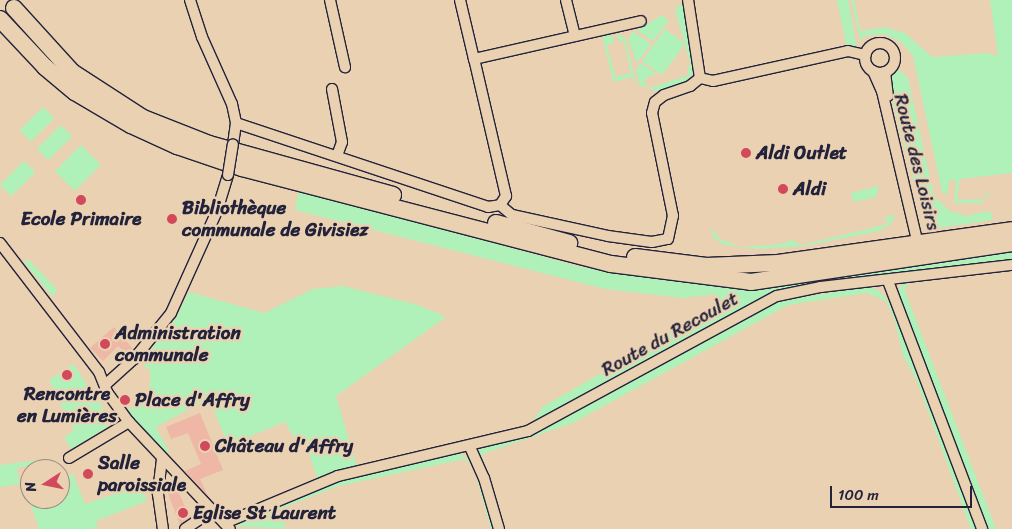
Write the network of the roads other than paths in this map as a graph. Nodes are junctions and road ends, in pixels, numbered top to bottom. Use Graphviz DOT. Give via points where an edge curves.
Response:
graph roads {
  1 [pos="190,0"];
  2 [pos="330,0"];
  3 [pos="460,0"];
  4 [pos="566,0"];
  5 [pos="688,2"];
  6 [pos="14,8"];
  7 [pos="0,19"];
  8 [pos="641,21"];
  9 [pos="574,36"];
  10 [pos="866,55"];
  11 [pos="474,59"];
  12 [pos="345,67"];
  13 [pos="873,71"];
  14 [pos="885,72"];
  15 [pos="700,78"];
  16 [pos="332,89"];
  17 [pos="236,123"];
  18 [pos="337,156"];
  19 [pos="500,205"];
  20 [pos="1012,230"];
  21 [pos="0,242"];
  22 [pos="1012,242"];
  23 [pos="919,251"];
  24 [pos="1012,265"];
  25 [pos="888,281"];
  26 [pos="105,385"];
  27 [pos="129,422"];
  28 [pos="470,447"];
  29 [pos="69,458"];
  30 [pos="162,460"];
  31 [pos="213,510"];
  32 [pos="228,526"];
  33 [pos="163,529"];
  34 [pos="186,529"];
  35 [pos="499,529"];
  36 [pos="982,529"];
  1 -- 17 [label="street" via="202,37 232,104"];
  2 -- 12 [label="street"];
  3 -- 11 [label="street"];
  4 -- 9 [label="street"];
  5 -- 15 [label="street"];
  6 -- 23 [label="highway" via="47,48 85,82 128,110 169,129 272,163 578,245 649,260 729,266"];
  7 -- 23 [label="highway" via="45,68 75,92 131,125 177,146 242,168 536,246 657,272 751,282"];
  8 -- 9 [label="street"];
  9 -- 11 [label="street"];
  10 -- 13 [label="street, Route des Loisirs"];
  10 -- 14 [label="street, Route des Loisirs" via="874,44 888,46 895,58"];
  10 -- 15 [label="street" via="848,51 713,81"];
  11 -- 19 [label="street" via="506,196"];
  13 -- 14 [label="street, Route des Loisirs"];
  13 -- 23 [label="street, Route des Loisirs" via="882,91"];
  14 -- 23 [label="street, Route des Loisirs"];
  15 -- 19 [label="street" via="690,86 664,95 655,102 652,113 673,216 672,232 666,240 608,236 512,215"];
  16 -- 18 [label="street" via="342,142"];
  17 -- 18 [label="street"];
  17 -- 26 [label="street, bridge" via="228,175 217,212 171,314 134,359"];
  18 -- 19 [label="street" via="488,207"];
  20 -- 23 [label="highway"];
  21 -- 26 [label="street" via="41,292"];
  22 -- 23 [label="highway"];
  24 -- 25 [label="street, Route du Recoulet"];
  25 -- 28 [label="street, Route du Recoulet" via="821,287 777,296 564,414 528,431"];
  25 -- 36 [label="street"];
  26 -- 27 [label="street"];
  27 -- 29 [label="street"];
  27 -- 30 [label="street"];
  28 -- 32 [label="street, Route du Recoulet" via="338,476"];
  28 -- 35 [label="street" via="484,478"];
  30 -- 31 [label="street"];
  30 -- 33 [label="street" via="158,494"];
  31 -- 32 [label="street"];
  31 -- 34 [label="street"];
}
